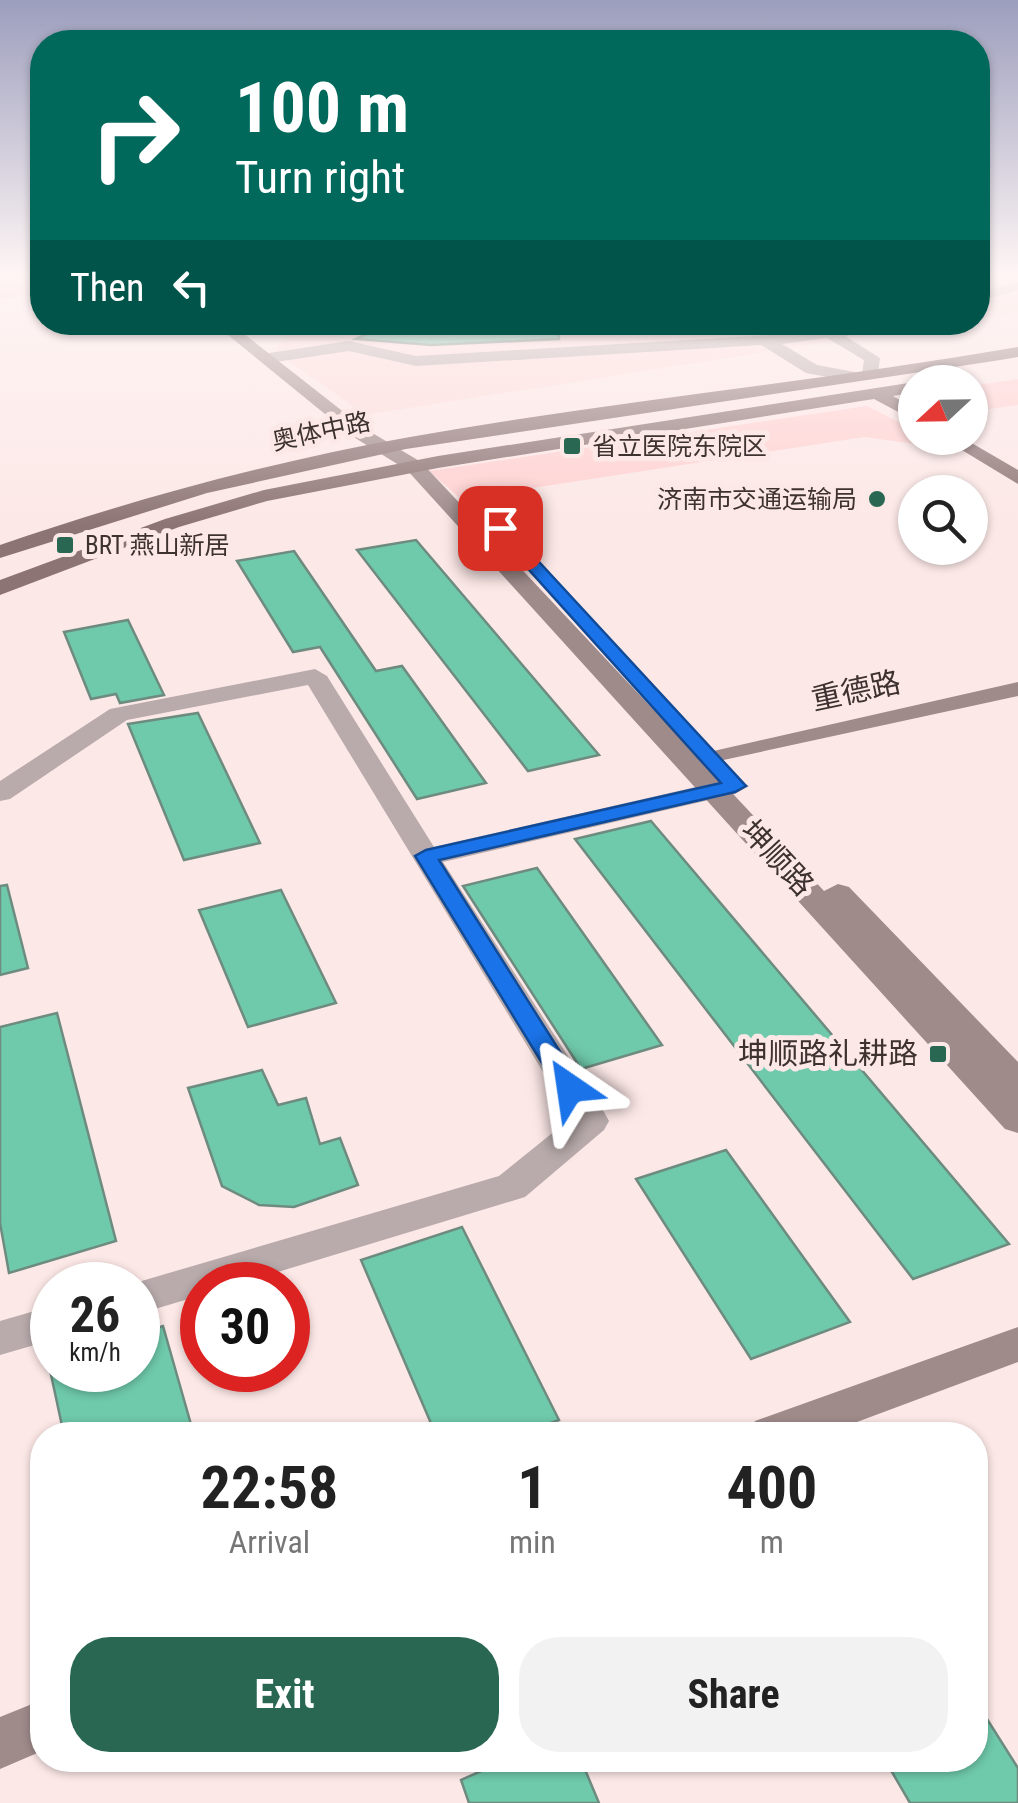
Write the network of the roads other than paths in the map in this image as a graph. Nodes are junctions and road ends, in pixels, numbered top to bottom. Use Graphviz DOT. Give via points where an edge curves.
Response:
graph roads {
  1 [pos="281,358"];
  2 [pos="282,358"];
  3 [pos="407,358"];
  4 [pos="466,358"];
  5 [pos="794,358"];
  6 [pos="872,358"];
  7 [pos="977,358"];
  8 [pos="1018,370"];
  9 [pos="870,374"];
  10 [pos="988,375"];
  11 [pos="850,376"];
  12 [pos="898,390"];
  13 [pos="886,392"];
  14 [pos="898,397"];
  15 [pos="898,402"];
  16 [pos="401,442"];
  17 [pos="988,446"];
  18 [pos="378,447"];
  19 [pos="979,455"];
  20 [pos="438,462"];
  21 [pos="1018,464"];
  22 [pos="414,466"];
  23 [pos="1018,478"];
  24 [pos="0,552"];
  25 [pos="0,588"];
  26 [pos="1018,690"];
  27 [pos="719,778"];
  28 [pos="0,793"];
  29 [pos="426,856"];
  30 [pos="1018,1083"];
  31 [pos="1018,1120"];
  32 [pos="160,1291"];
  33 [pos="30,1329"];
  34 [pos="0,1338"];
  35 [pos="1018,1344"];
  36 [pos="805,1422"];
  37 [pos="30,1730"];
  38 [pos="0,1743"];
  1 -- 18 [label="street, 坤顺路"];
  2 -- 16 [label="street, 坤顺路"];
  3 -- 4 [label="street"];
  5 -- 11 [label="street"];
  6 -- 9 [label="street"];
  7 -- 9 [label="main road, 奥体中路"];
  8 -- 10 [label="main road"];
  9 -- 11 [label="main road, 奥体中路"];
  9 -- 13 [label="main road"];
  11 -- 13 [label="main road"];
  11 -- 16 [label="main road, 奥体中路"];
  12 -- 13 [label="main road, 奥体中路"];
  13 -- 14 [label="main road"];
  13 -- 15 [label="main road"];
  13 -- 20 [label="main road, 奥体中路"];
  16 -- 18 [label="main road, 奥体中路"];
  16 -- 20 [label="street, 坤顺路"];
  17 -- 21 [label="main road"];
  18 -- 22 [label="street, 坤顺路"];
  18 -- 24 [label="main road, 奥体中路" via="191,490"];
  19 -- 23 [label="main road"];
  20 -- 22 [label="main road, 奥体中路"];
  20 -- 27 [label="street, 坤顺路"];
  22 -- 25 [label="main road, 奥体中路" via="264,496"];
  22 -- 27 [label="street, 坤顺路"];
  26 -- 27 [label="street, 重德路"];
  27 -- 29 [label="street"];
  27 -- 30 [label="street, 坤顺路"];
  27 -- 31 [label="street, 坤顺路"];
  28 -- 29 [label="street" via="118,714 315,676"];
  29 -- 32 [label="street" via="590,1121 512,1187"];
  33 -- 34 [label="street"];
  35 -- 36 [label="street"];
  37 -- 38 [label="street"];
}
